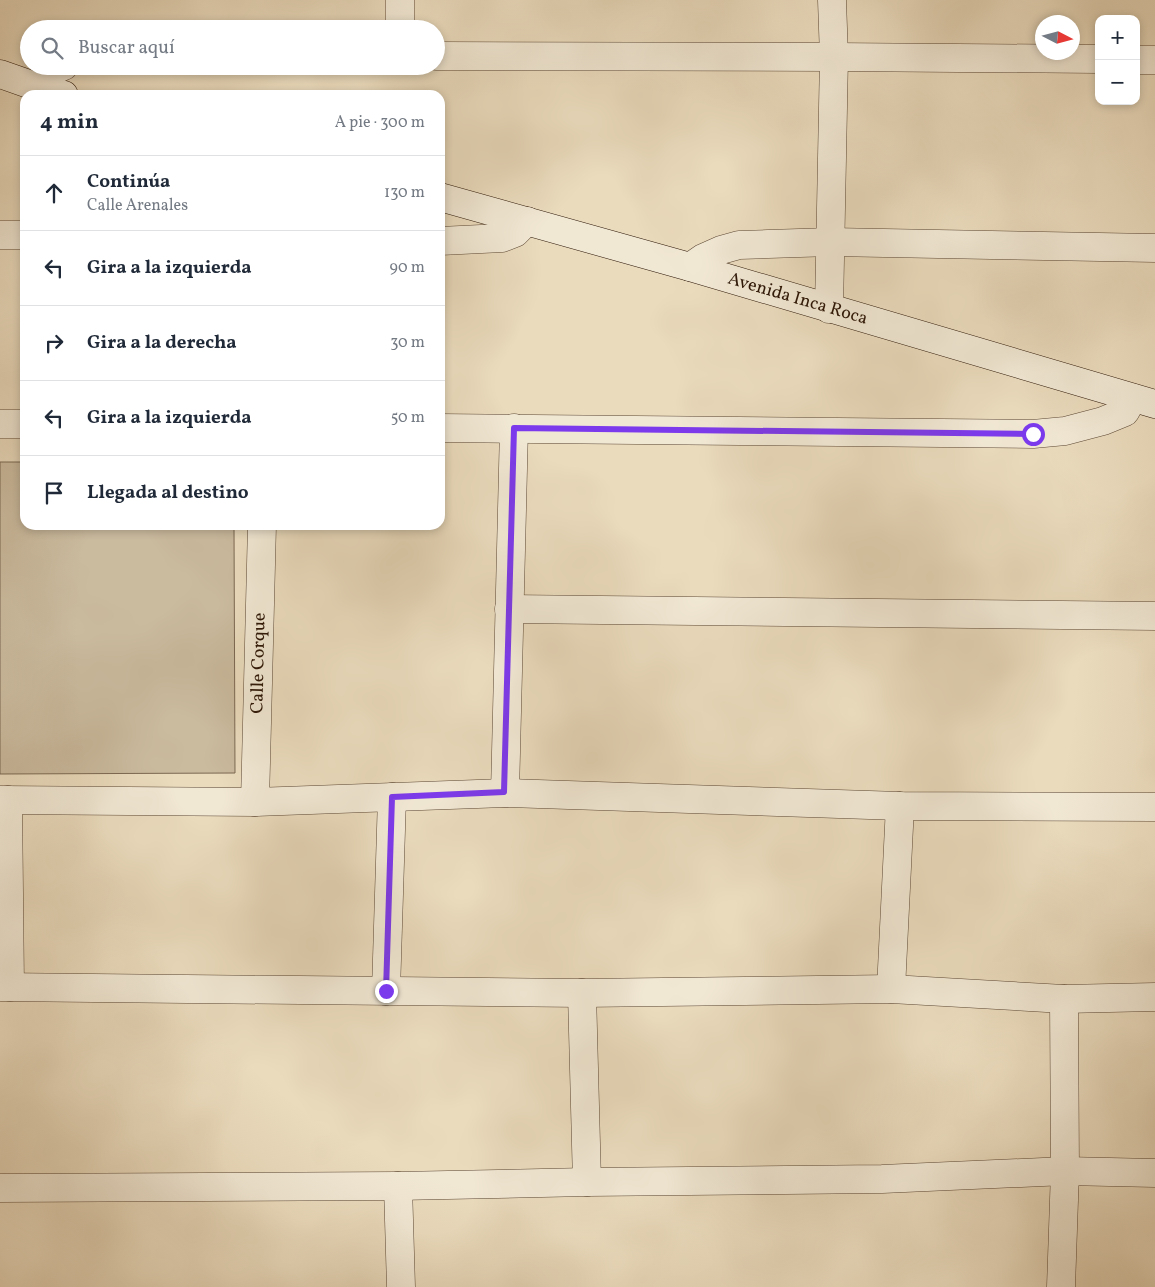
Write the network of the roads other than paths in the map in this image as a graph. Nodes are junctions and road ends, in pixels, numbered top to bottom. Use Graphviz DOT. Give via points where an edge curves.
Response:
graph roads {
  1 [pos="400,0"];
  2 [pos="832,0"];
  3 [pos="400,20"];
  4 [pos="445,56"];
  5 [pos="834,57"];
  6 [pos="1095,59"];
  7 [pos="1140,60"];
  8 [pos="1155,60"];
  9 [pos="0,74"];
  10 [pos="50,75"];
  11 [pos="46,90"];
  12 [pos="51,90"];
  13 [pos="445,199"];
  14 [pos="527,221"];
  15 [pos="0,235"];
  16 [pos="20,235"];
  17 [pos="445,242"];
  18 [pos="831,242"];
  19 [pos="1155,248"];
  20 [pos="690,267"];
  21 [pos="829,308"];
  22 [pos="1144,401"];
  23 [pos="0,424"];
  24 [pos="20,424"];
  25 [pos="445,428"];
  26 [pos="514,428"];
  27 [pos="262,530"];
  28 [pos="509,609"];
  29 [pos="1155,616"];
  30 [pos="504,792"];
  31 [pos="392,797"];
  32 [pos="4,800"];
  33 [pos="255,802"];
  34 [pos="900,806"];
  35 [pos="1155,807"];
  36 [pos="5,987"];
  37 [pos="891,989"];
  38 [pos="386,991"];
  39 [pos="582,993"];
  40 [pos="1155,997"];
  41 [pos="1064,999"];
  42 [pos="1065,1171"];
  43 [pos="1155,1173"];
  44 [pos="587,1182"];
  45 [pos="398,1186"];
  46 [pos="0,1188"];
  47 [pos="402,1287"];
  48 [pos="1061,1287"];
  1 -- 3 [label="street"];
  2 -- 5 [label="street"];
  4 -- 5 [label="street"];
  5 -- 6 [label="street"];
  5 -- 18 [label="street"];
  7 -- 8 [label="street"];
  9 -- 11 [label="street"];
  10 -- 12 [label="street" via="47,78"];
  13 -- 14 [label="street, Avenida Inca Roca"];
  14 -- 17 [label="street" via="515,233 502,238"];
  14 -- 20 [label="street, Avenida Inca Roca"];
  15 -- 16 [label="street"];
  18 -- 19 [label="street"];
  18 -- 20 [label="street" via="739,245 703,258"];
  18 -- 21 [label="street"];
  20 -- 21 [label="street, Avenida Inca Roca"];
  21 -- 22 [label="street, Avenida Inca Roca"];
  22 -- 26 [label="street" via="1103,421 1065,431 1033,434"];
  23 -- 24 [label="street"];
  25 -- 26 [label="street"];
  26 -- 28 [label="street"];
  27 -- 33 [label="street, Calle Corque"];
  28 -- 29 [label="street"];
  28 -- 30 [label="street"];
  30 -- 31 [label="street"];
  30 -- 34 [label="street"];
  31 -- 33 [label="street"];
  31 -- 38 [label="street"];
  32 -- 33 [label="street"];
  32 -- 36 [label="street"];
  34 -- 35 [label="street"];
  34 -- 37 [label="street"];
  36 -- 38 [label="street"];
  37 -- 39 [label="street"];
  37 -- 41 [label="street"];
  38 -- 39 [label="street"];
  39 -- 44 [label="street"];
  40 -- 41 [label="street"];
  41 -- 42 [label="street"];
  42 -- 43 [label="street"];
  42 -- 44 [label="street" via="882,1178"];
  42 -- 48 [label="street"];
  44 -- 45 [label="street"];
  45 -- 46 [label="street"];
  45 -- 47 [label="street"];
}
